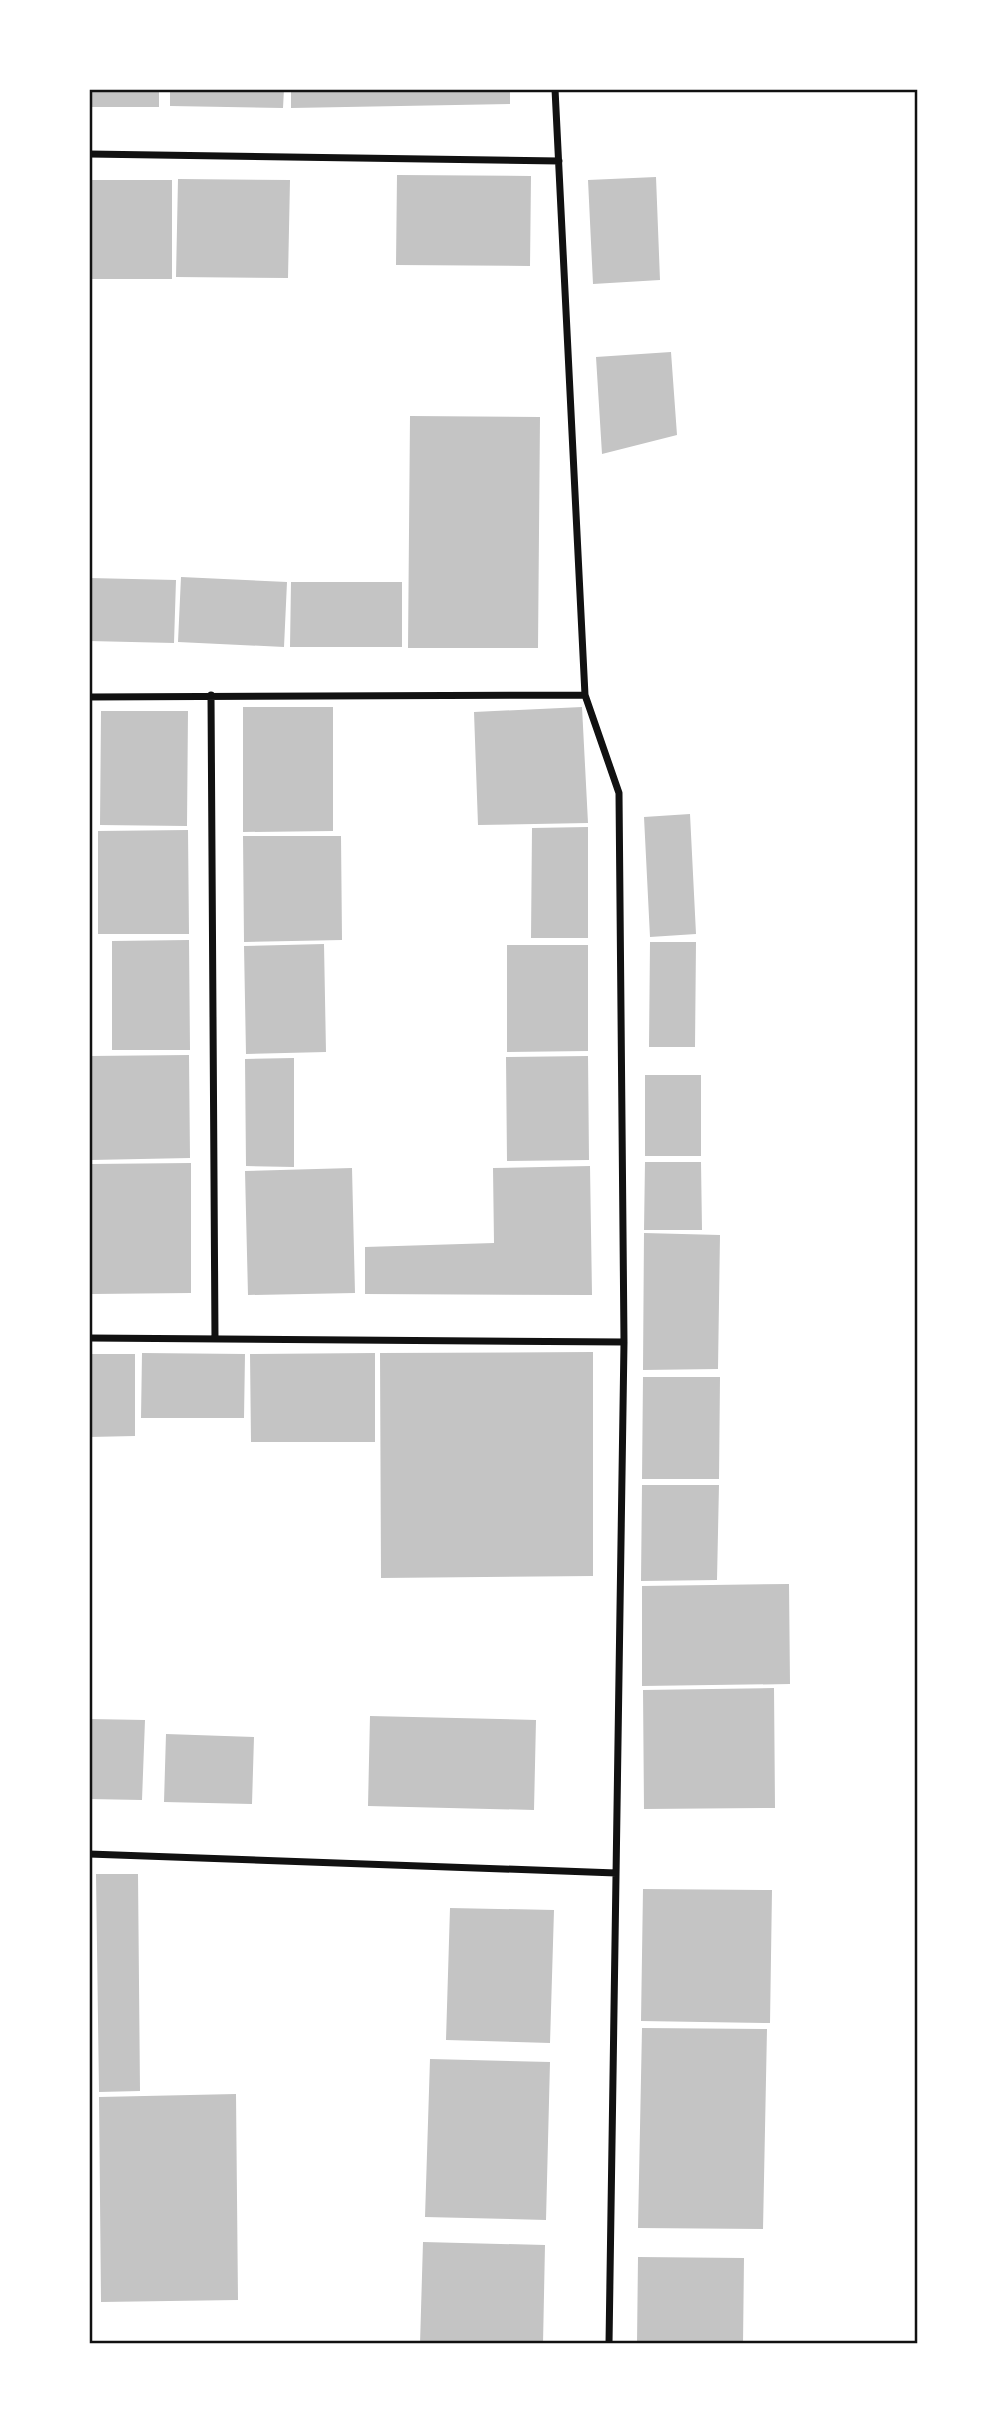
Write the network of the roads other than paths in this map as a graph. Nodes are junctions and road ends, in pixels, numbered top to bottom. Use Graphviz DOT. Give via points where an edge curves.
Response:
graph roads {
  1 [pos="555,89"];
  2 [pos="89,154"];
  3 [pos="559,161"];
  4 [pos="211,695"];
  5 [pos="585,695"];
  6 [pos="89,697"];
  7 [pos="89,1338"];
  8 [pos="215,1339"];
  9 [pos="624,1342"];
  10 [pos="89,1854"];
  11 [pos="616,1873"];
  12 [pos="609,2344"];
  1 -- 3 [label="street"];
  2 -- 3 [label="street"];
  3 -- 5 [label="street"];
  4 -- 5 [label="street"];
  4 -- 6 [label="street"];
  4 -- 8 [label="street"];
  5 -- 9 [label="street" via="619,793"];
  7 -- 8 [label="street"];
  8 -- 9 [label="street"];
  9 -- 11 [label="street"];
  10 -- 11 [label="street"];
  11 -- 12 [label="street"];
}
